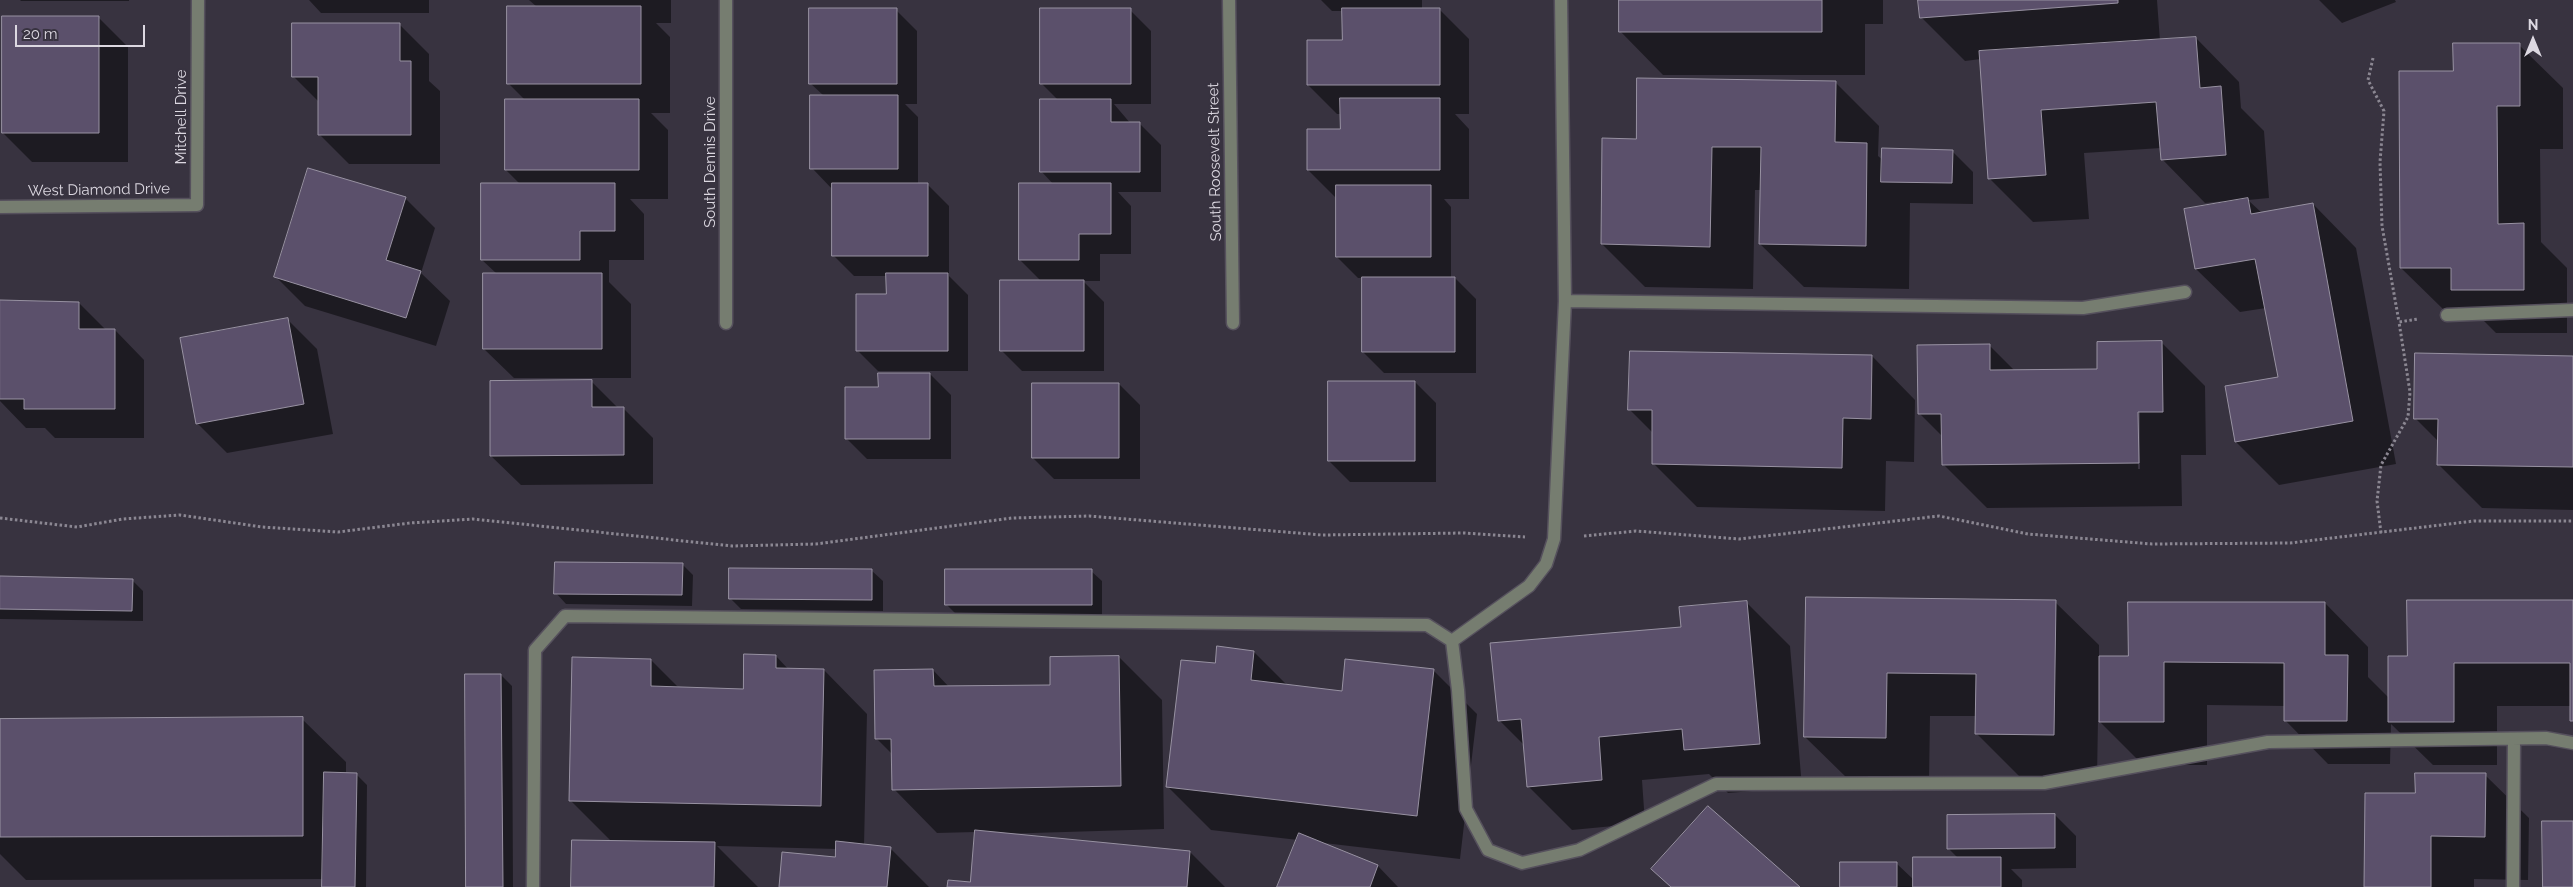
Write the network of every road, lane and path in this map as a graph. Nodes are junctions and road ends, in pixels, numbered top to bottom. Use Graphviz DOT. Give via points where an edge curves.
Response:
graph roads {
  1 [pos="198,0"];
  2 [pos="726,0"];
  3 [pos="1229,0"];
  4 [pos="1561,0"];
  5 [pos="2373,58"];
  6 [pos="197,205"];
  7 [pos="0,207"];
  8 [pos="2185,292"];
  9 [pos="1565,301"];
  10 [pos="2573,310"];
  11 [pos="2447,315"];
  12 [pos="2399,322"];
  13 [pos="726,323"];
  14 [pos="1233,323"];
  15 [pos="0,518"];
  16 [pos="2573,521"];
  17 [pos="2380,533"];
  18 [pos="1554,539"];
  19 [pos="1452,641"];
  20 [pos="2514,739"];
  21 [pos="2573,743"];
  22 [pos="533,887"];
  23 [pos="2513,887"];
  1 -- 6 [label="street, Mitchell Drive"];
  2 -- 13 [label="street, South Dennis Drive"];
  3 -- 14 [label="street, South Roosevelt Street"];
  4 -- 9 [label="street"];
  5 -- 12 [label="path" via="2368,80 2384,111 2380,162 2382,226"];
  6 -- 7 [label="street, West Diamond Drive"];
  8 -- 9 [label="street" via="2083,308"];
  9 -- 18 [label="street"];
  10 -- 11 [label="street"];
  11 -- 12 [label="path"];
  12 -- 17 [label="path" via="2410,392 2408,417 2380,465 2377,501"];
  15 -- 18 [label="path" via="78,527 123,519 180,515 262,527 338,532 473,519 732,546 816,544 1012,518 1089,516 1322,535 1464,533"];
  16 -- 17 [label="path" via="2474,521"];
  17 -- 18 [label="path" via="2290,543 2152,544 2028,534 1939,516 1738,539 1636,531"];
  18 -- 19 [label="street" via="1546,564 1529,586"];
  19 -- 20 [label="street" via="1466,809 1488,850 1522,863 1579,850 1716,784 2044,783 2268,742"];
  19 -- 22 [label="street" via="1427,625 565,616 535,650"];
  20 -- 21 [label="street" via="2546,738"];
  20 -- 23 [label="street"];
}
